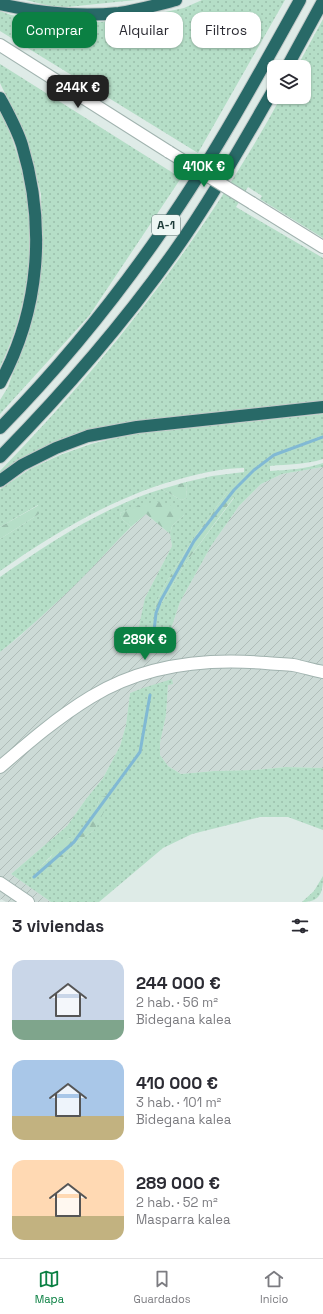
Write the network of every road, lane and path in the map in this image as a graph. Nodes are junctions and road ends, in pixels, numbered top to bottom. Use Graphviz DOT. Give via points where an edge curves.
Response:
graph roads {
  1 [pos="176,0"];
  2 [pos="300,0"];
  3 [pos="323,1"];
  4 [pos="0,4"];
  5 [pos="0,45"];
  6 [pos="291,60"];
  7 [pos="0,98"];
  8 [pos="267,101"];
  9 [pos="323,247"];
  10 [pos="0,383"];
  11 [pos="323,407"];
  12 [pos="0,428"];
  13 [pos="0,457"];
  14 [pos="0,481"];
  15 [pos="323,672"];
  16 [pos="0,767"];
  17 [pos="0,883"];
  18 [pos="28,902"];
  1 -- 4 [label="highway" via="119,13 88,14 55,13"];
  2 -- 12 [label="highway, A-1" via="207,162 154,243 108,306"];
  3 -- 6 [label="highway"];
  5 -- 9 [label="street, bridge"];
  7 -- 10 [label="highway" via="21,144 30,178 35,208 36,244 35,273 28,311"];
  8 -- 13 [label="highway, A-1" via="227,170 174,251 124,319 77,376"];
  11 -- 14 [label="highway" via="137,427 88,436 22,465"];
  15 -- 16 [label="street" via="293,665 242,661 191,663 144,674 92,696 46,727"];
  17 -- 18 [label="street"];
}
